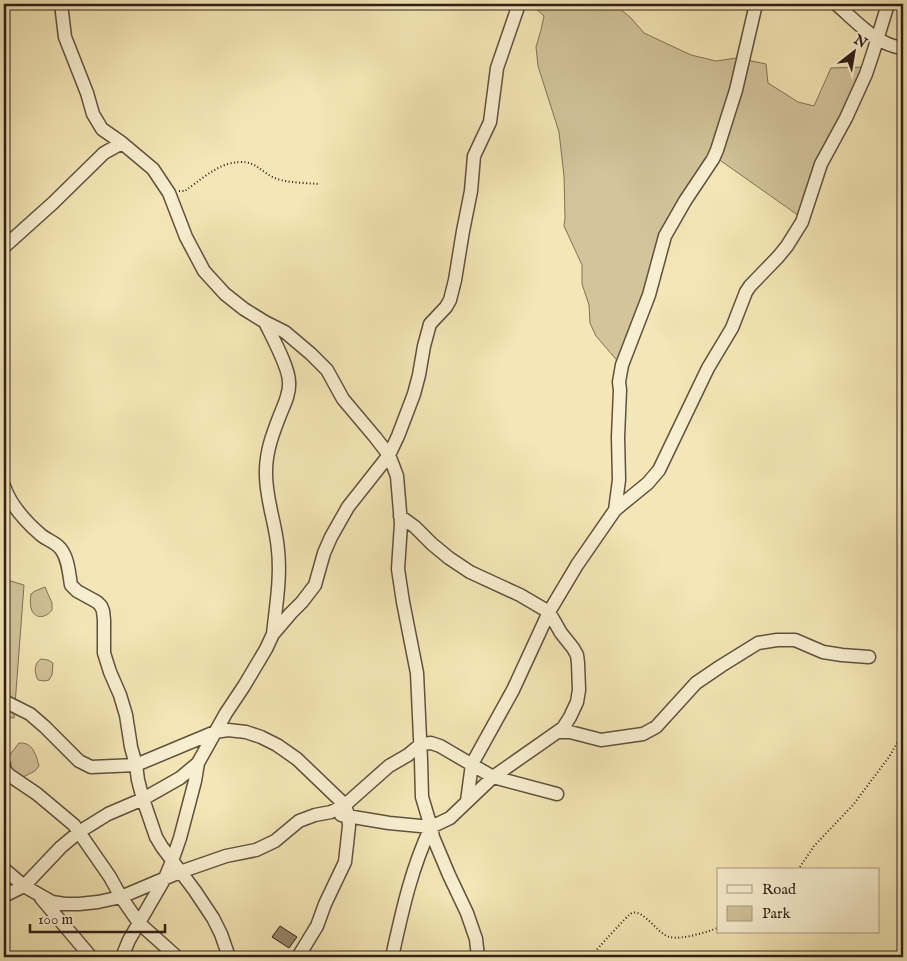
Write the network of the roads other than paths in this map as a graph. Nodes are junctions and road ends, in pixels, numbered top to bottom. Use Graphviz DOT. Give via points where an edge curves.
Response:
graph roads {
  1 [pos="61,4"];
  2 [pos="519,4"];
  3 [pos="756,4"];
  4 [pos="836,4"];
  5 [pos="888,4"];
  6 [pos="878,40"];
  7 [pos="903,48"];
  8 [pos="122,143"];
  9 [pos="4,248"];
  10 [pos="265,322"];
  11 [pos="389,455"];
  12 [pos="4,486"];
  13 [pos="615,510"];
  14 [pos="400,516"];
  15 [pos="549,612"];
  16 [pos="273,634"];
  17 [pos="869,657"];
  18 [pos="4,701"];
  19 [pos="215,732"];
  20 [pos="558,732"];
  21 [pos="421,744"];
  22 [pos="198,763"];
  23 [pos="472,764"];
  24 [pos="4,765"];
  25 [pos="136,765"];
  26 [pos="493,777"];
  27 [pos="557,794"];
  28 [pos="143,799"];
  29 [pos="468,802"];
  30 [pos="346,810"];
  31 [pos="432,827"];
  32 [pos="79,832"];
  33 [pos="172,861"];
  34 [pos="4,869"];
  35 [pos="180,872"];
  36 [pos="165,878"];
  37 [pos="24,886"];
  38 [pos="37,894"];
  39 [pos="4,896"];
  40 [pos="121,897"];
  41 [pos="139,923"];
  42 [pos="91,957"];
  43 [pos="122,957"];
  44 [pos="178,957"];
  45 [pos="230,957"];
  46 [pos="298,957"];
  47 [pos="392,957"];
  48 [pos="478,957"];
  1 -- 8 [label="street" via="65,37 93,114 102,129"];
  2 -- 11 [label="street" via="497,68 490,122 474,156 471,191 450,300 430,324 414,394"];
  3 -- 13 [label="street" via="736,90 717,150 665,236 649,295 622,365 619,382 619,480"];
  4 -- 6 [label="street"];
  5 -- 6 [label="street"];
  6 -- 7 [label="street"];
  6 -- 13 [label="street" via="866,74 822,164 798,230 746,292 732,328 708,368 655,475"];
  8 -- 9 [label="street" via="104,153"];
  8 -- 10 [label="street" via="153,169 169,192 186,237 204,271 225,294"];
  10 -- 11 [label="street" via="285,332 327,370 343,399"];
  10 -- 16 [label="street" via="290,381 267,455 266,488 280,564"];
  11 -- 14 [label="street" via="397,476"];
  11 -- 16 [label="street" via="348,507 324,553 315,585"];
  12 -- 25 [label="street" via="25,519 61,549 73,588 101,606 104,653 122,702"];
  13 -- 15 [label="street"];
  14 -- 15 [label="street" via="470,572"];
  14 -- 21 [label="street" via="398,569 417,673"];
  15 -- 20 [label="street" via="573,648 578,662 577,702"];
  15 -- 23 [label="street" via="516,683"];
  16 -- 19 [label="street"];
  17 -- 20 [label="street" via="824,652 795,640 758,643 696,683 656,728 644,734 601,740"];
  18 -- 25 [label="street" via="30,714 79,761 91,767"];
  19 -- 22 [label="street"];
  19 -- 25 [label="street"];
  19 -- 30 [label="street" via="246,732 277,745 298,759"];
  20 -- 26 [label="street"];
  21 -- 23 [label="street" via="440,746"];
  21 -- 30 [label="street" via="390,766"];
  21 -- 31 [label="street" via="422,797"];
  22 -- 28 [label="street" via="180,778"];
  22 -- 33 [label="street"];
  23 -- 26 [label="street"];
  23 -- 29 [label="street"];
  24 -- 32 [label="street" via="9,775 68,819"];
  25 -- 28 [label="street"];
  26 -- 27 [label="street"];
  26 -- 29 [label="street"];
  28 -- 32 [label="street" via="108,814"];
  28 -- 33 [label="street" via="156,837"];
  29 -- 31 [label="street" via="450,818"];
  30 -- 31 [label="street" via="397,824"];
  30 -- 35 [label="street" via="340,815 330,812 315,814 256,850 226,856"];
  30 -- 46 [label="street" via="349,826 345,862 317,926"];
  31 -- 47 [label="street" via="405,897"];
  31 -- 48 [label="street" via="433,837 467,913"];
  32 -- 37 [label="street"];
  32 -- 40 [label="street"];
  33 -- 35 [label="street"];
  33 -- 36 [label="street"];
  34 -- 37 [label="street"];
  35 -- 36 [label="street"];
  35 -- 45 [label="street" via="213,918"];
  36 -- 40 [label="street"];
  36 -- 41 [label="street"];
  37 -- 38 [label="street"];
  37 -- 39 [label="street"];
  38 -- 40 [label="street" via="65,904"];
  38 -- 42 [label="street"];
  40 -- 41 [label="street"];
  41 -- 43 [label="street"];
  41 -- 44 [label="street"];
}
